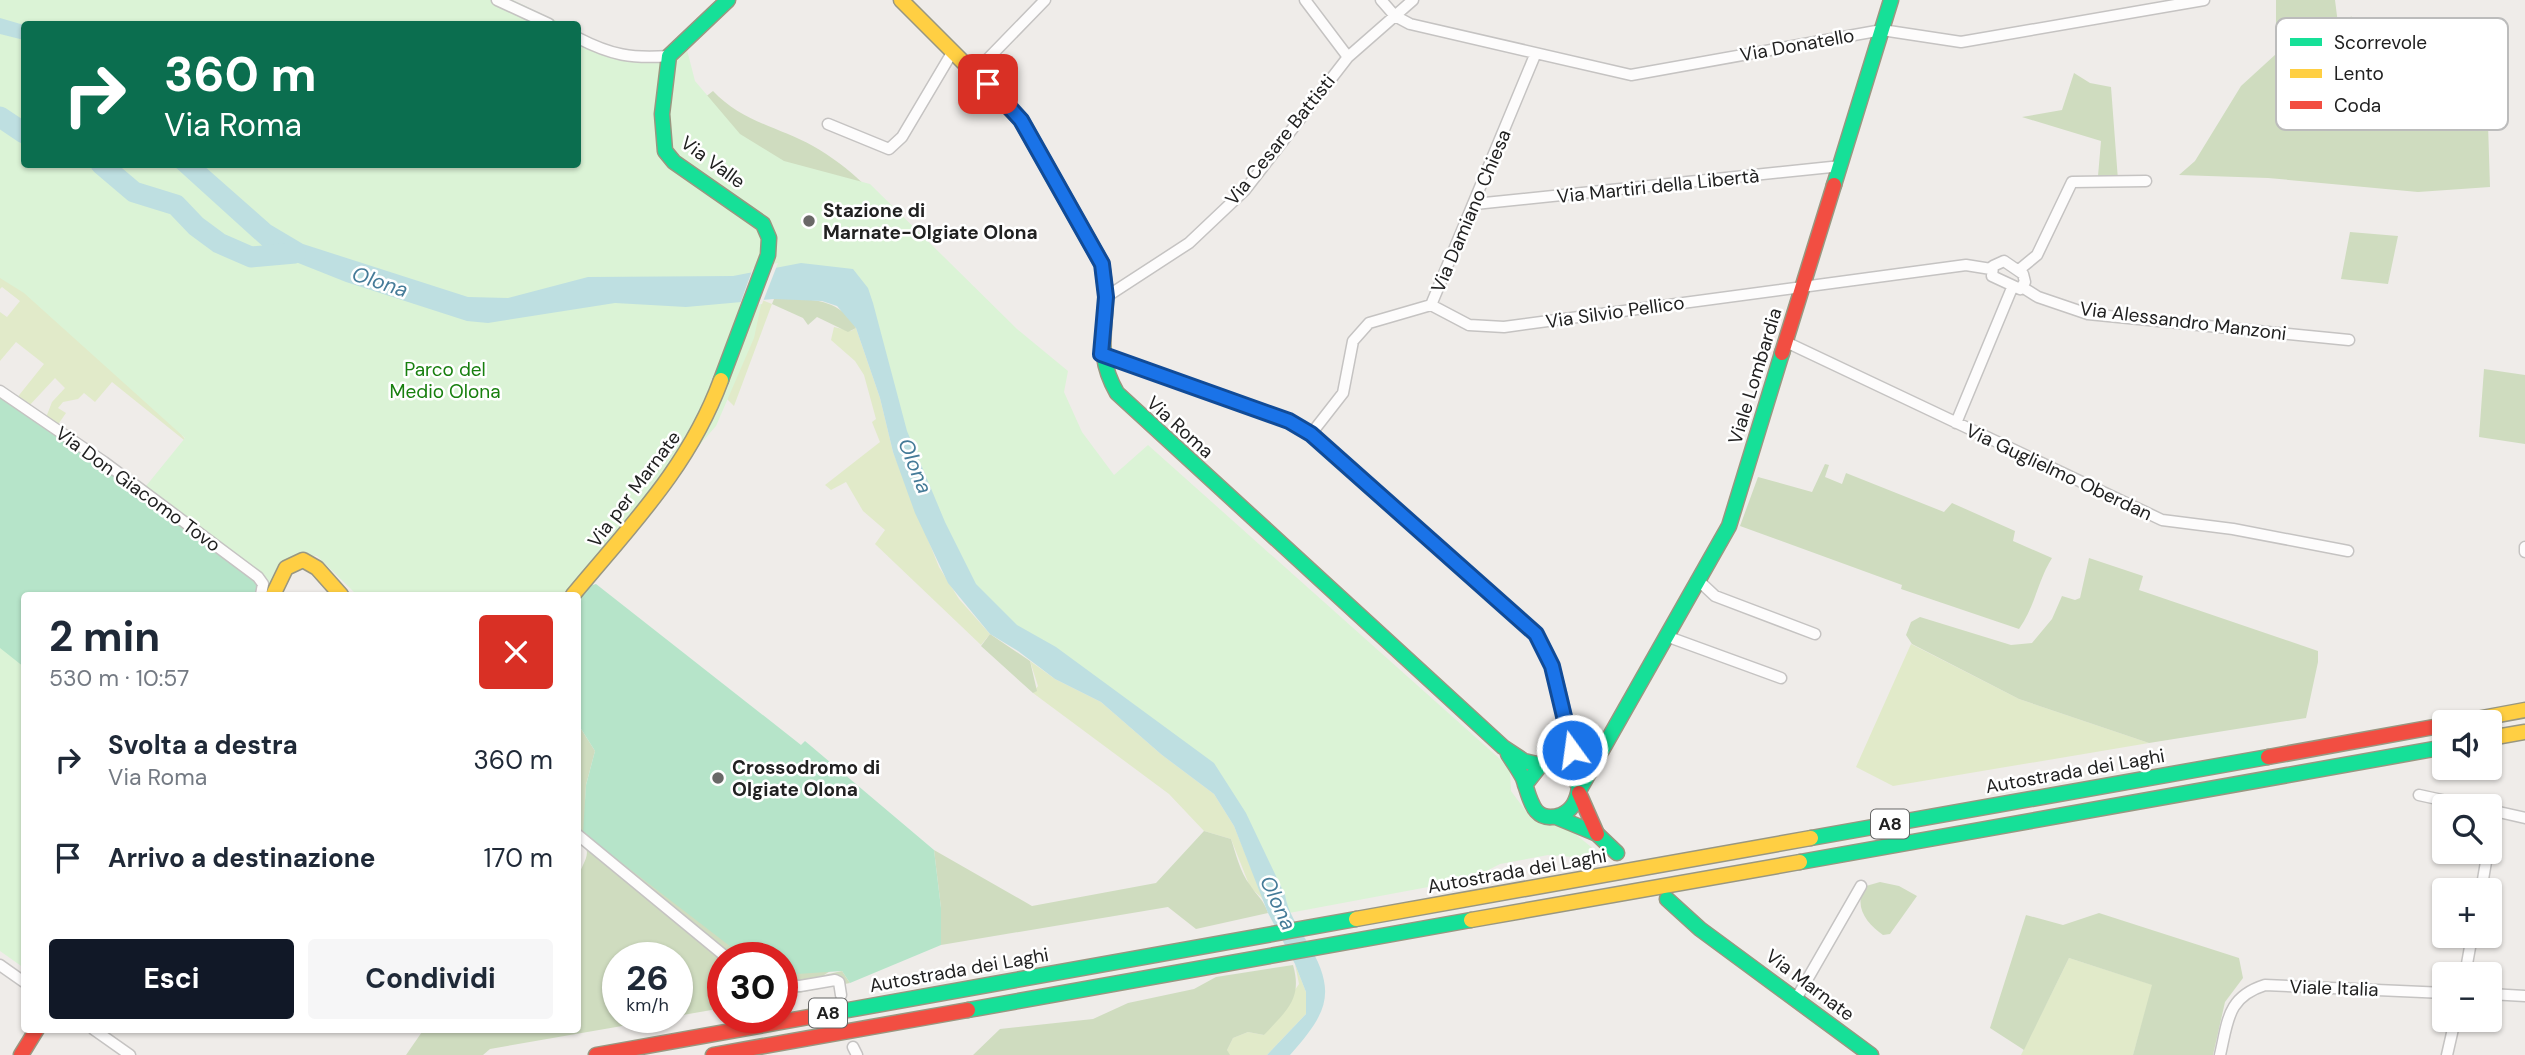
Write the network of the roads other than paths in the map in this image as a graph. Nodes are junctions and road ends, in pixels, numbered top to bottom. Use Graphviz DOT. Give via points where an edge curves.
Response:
graph roads {
  1 [pos="497,0"];
  2 [pos="728,0"];
  3 [pos="1045,0"];
  4 [pos="1305,0"];
  5 [pos="1381,0"];
  6 [pos="1413,0"];
  7 [pos="1891,0"];
  8 [pos="2204,0"];
  9 [pos="903,1"];
  10 [pos="1395,16"];
  11 [pos="542,21"];
  12 [pos="1882,30"];
  13 [pos="581,40"];
  14 [pos="953,51"];
  15 [pos="1535,55"];
  16 [pos="669,56"];
  17 [pos="1348,57"];
  18 [pos="975,72"];
  19 [pos="828,124"];
  20 [pos="1841,166"];
  21 [pos="2146,180"];
  22 [pos="1475,204"];
  23 [pos="1992,269"];
  24 [pos="2020,269"];
  25 [pos="759,282"];
  26 [pos="1803,287"];
  27 [pos="2017,288"];
  28 [pos="1106,297"];
  29 [pos="1431,305"];
  30 [pos="2349,340"];
  31 [pos="1786,342"];
  32 [pos="1101,354"];
  33 [pos="0,391"];
  34 [pos="1956,423"];
  35 [pos="1311,434"];
  36 [pos="2525,547"];
  37 [pos="2348,551"];
  38 [pos="2525,552"];
  39 [pos="1699,581"];
  40 [pos="262,592"];
  41 [pos="274,592"];
  42 [pos="338,592"];
  43 [pos="576,592"];
  44 [pos="1815,634"];
  45 [pos="1666,636"];
  46 [pos="1781,678"];
  47 [pos="2525,710"];
  48 [pos="2502,714"];
  49 [pos="2432,726"];
  50 [pos="1567,730"];
  51 [pos="2525,732"];
  52 [pos="2502,736"];
  53 [pos="1606,741"];
  54 [pos="1503,747"];
  55 [pos="2432,749"];
  56 [pos="1547,763"];
  57 [pos="1569,768"];
  58 [pos="1525,785"];
  59 [pos="1579,791"];
  60 [pos="2419,795"];
  61 [pos="2432,798"];
  62 [pos="2502,813"];
  63 [pos="1554,817"];
  64 [pos="2525,818"];
  65 [pos="1597,834"];
  66 [pos="581,837"];
  67 [pos="1617,853"];
  68 [pos="1861,886"];
  69 [pos="1670,899"];
  70 [pos="708,942"];
  71 [pos="0,965"];
  72 [pos="21,980"];
  73 [pos="798,986"];
  74 [pos="2432,992"];
  75 [pos="841,995"];
  76 [pos="2502,995"];
  77 [pos="2525,996"];
  78 [pos="1796,999"];
  79 [pos="2453,1032"];
  80 [pos="35,1033"];
  81 [pos="99,1033"];
  82 [pos="21,1055"];
  83 [pos="130,1055"];
  84 [pos="596,1055"];
  85 [pos="713,1055"];
  86 [pos="1871,1055"];
  87 [pos="2220,1055"];
  88 [pos="2448,1055"];
  1 -- 11 [label="street"];
  2 -- 16 [label="main road"];
  3 -- 18 [label="street"];
  4 -- 17 [label="street"];
  5 -- 10 [label="street"];
  6 -- 10 [label="street, Via Cesare Battisti"];
  7 -- 12 [label="main road, Viale Lombardia"];
  8 -- 12 [label="street, Via Donatello" via="1961,42"];
  9 -- 14 [label="main road, Via Roma"];
  10 -- 15 [label="street, Via Donatello" via="1410,24"];
  10 -- 17 [label="street, Via Cesare Battisti"];
  12 -- 15 [label="street, Via Donatello" via="1631,75"];
  12 -- 20 [label="main road, Viale Lombardia"];
  13 -- 16 [label="street" via="609,54"];
  14 -- 18 [label="main road, Via Roma"];
  14 -- 19 [label="street" via="907,129 889,149"];
  15 -- 22 [label="street, Via Damiano Chiesa"];
  16 -- 25 [label="main road, Via Valle" via="663,97 665,150 674,162 764,224 768,255"];
  17 -- 28 [label="street, Via Cesare Battisti" via="1245,190 1189,243"];
  18 -- 28 [label="main road, Via Roma" via="1021,120 1102,264"];
  20 -- 22 [label="street, Via Martiri della Libertà"];
  20 -- 26 [label="main road, Viale Lombardia"];
  21 -- 24 [label="street" via="2072,182 2037,255"];
  22 -- 29 [label="street, Via Damiano Chiesa"];
  23 -- 24 [label="street" via="2004,261"];
  23 -- 26 [label="street" via="1966,265"];
  23 -- 27 [label="street, Via Alessandro Manzoni" via="1993,277"];
  24 -- 27 [label="street" via="2026,279"];
  25 -- 43 [label="main road, Via per Marnate" via="706,422 673,475"];
  26 -- 29 [label="street, Via Silvio Pellico" via="1504,327 1469,325"];
  26 -- 31 [label="main road, Viale Lombardia"];
  27 -- 30 [label="street, Via Alessandro Manzoni" via="2088,314"];
  27 -- 34 [label="street"];
  28 -- 32 [label="main road, Via Roma"];
  29 -- 35 [label="street, Via Damiano Chiesa" via="1369,323 1353,341 1343,393"];
  31 -- 34 [label="street, Via Guglielmo Oberdan"];
  31 -- 39 [label="main road, Viale Lombardia" via="1732,518"];
  32 -- 35 [label="street" via="1289,421"];
  32 -- 54 [label="main road, Via Roma" via="1105,372 1127,404"];
  33 -- 40 [label="street, Via Don Giacomo Tovo" via="257,577 263,584"];
  34 -- 37 [label="street, Via Guglielmo Oberdan" via="2162,520 2233,528"];
  35 -- 50 [label="street" via="1536,634 1552,666"];
  36 -- 38 [label="street"];
  39 -- 44 [label="street" via="1716,596"];
  39 -- 45 [label="main road, Viale Lombardia"];
  41 -- 42 [label="main road" via="286,568 300,560 314,565"];
  45 -- 46 [label="street"];
  45 -- 53 [label="main road, Viale Lombardia"];
  47 -- 48 [label="main road"];
  49 -- 84 [label="main road, Autostrada dei Laghi / A8"];
  50 -- 56 [label="street" via="1564,752"];
  50 -- 57 [label="street" via="1572,750"];
  51 -- 52 [label="main road"];
  53 -- 57 [label="main road, Viale Lombardia" via="1586,760"];
  53 -- 59 [label="main road, Viale Lombardia"];
  54 -- 56 [label="main road, Via Roma" via="1524,761"];
  54 -- 58 [label="main road, Via Roma"];
  55 -- 85 [label="main road, A8"];
  56 -- 57 [label="main road, Via Roma"];
  56 -- 58 [label="main road" via="1528,776"];
  57 -- 59 [label="main road"];
  58 -- 63 [label="main road, Via Roma" via="1533,809"];
  59 -- 63 [label="main road" via="1574,807"];
  59 -- 65 [label="main road"];
  60 -- 61 [label="street"];
  62 -- 64 [label="street"];
  63 -- 65 [label="main road"];
  65 -- 67 [label="main road"];
  66 -- 70 [label="street"];
  68 -- 78 [label="street"];
  69 -- 78 [label="main road, Via Marnate" via="1700,929"];
  71 -- 72 [label="street"];
  73 -- 75 [label="street" via="835,980"];
  74 -- 87 [label="street, Viale Italia" via="2264,985 2246,991 2232,1007"];
  76 -- 77 [label="street"];
  78 -- 86 [label="main road, Via Marnate"];
  79 -- 88 [label="street"];
  80 -- 82 [label="main road"];
  81 -- 83 [label="street"];
}
